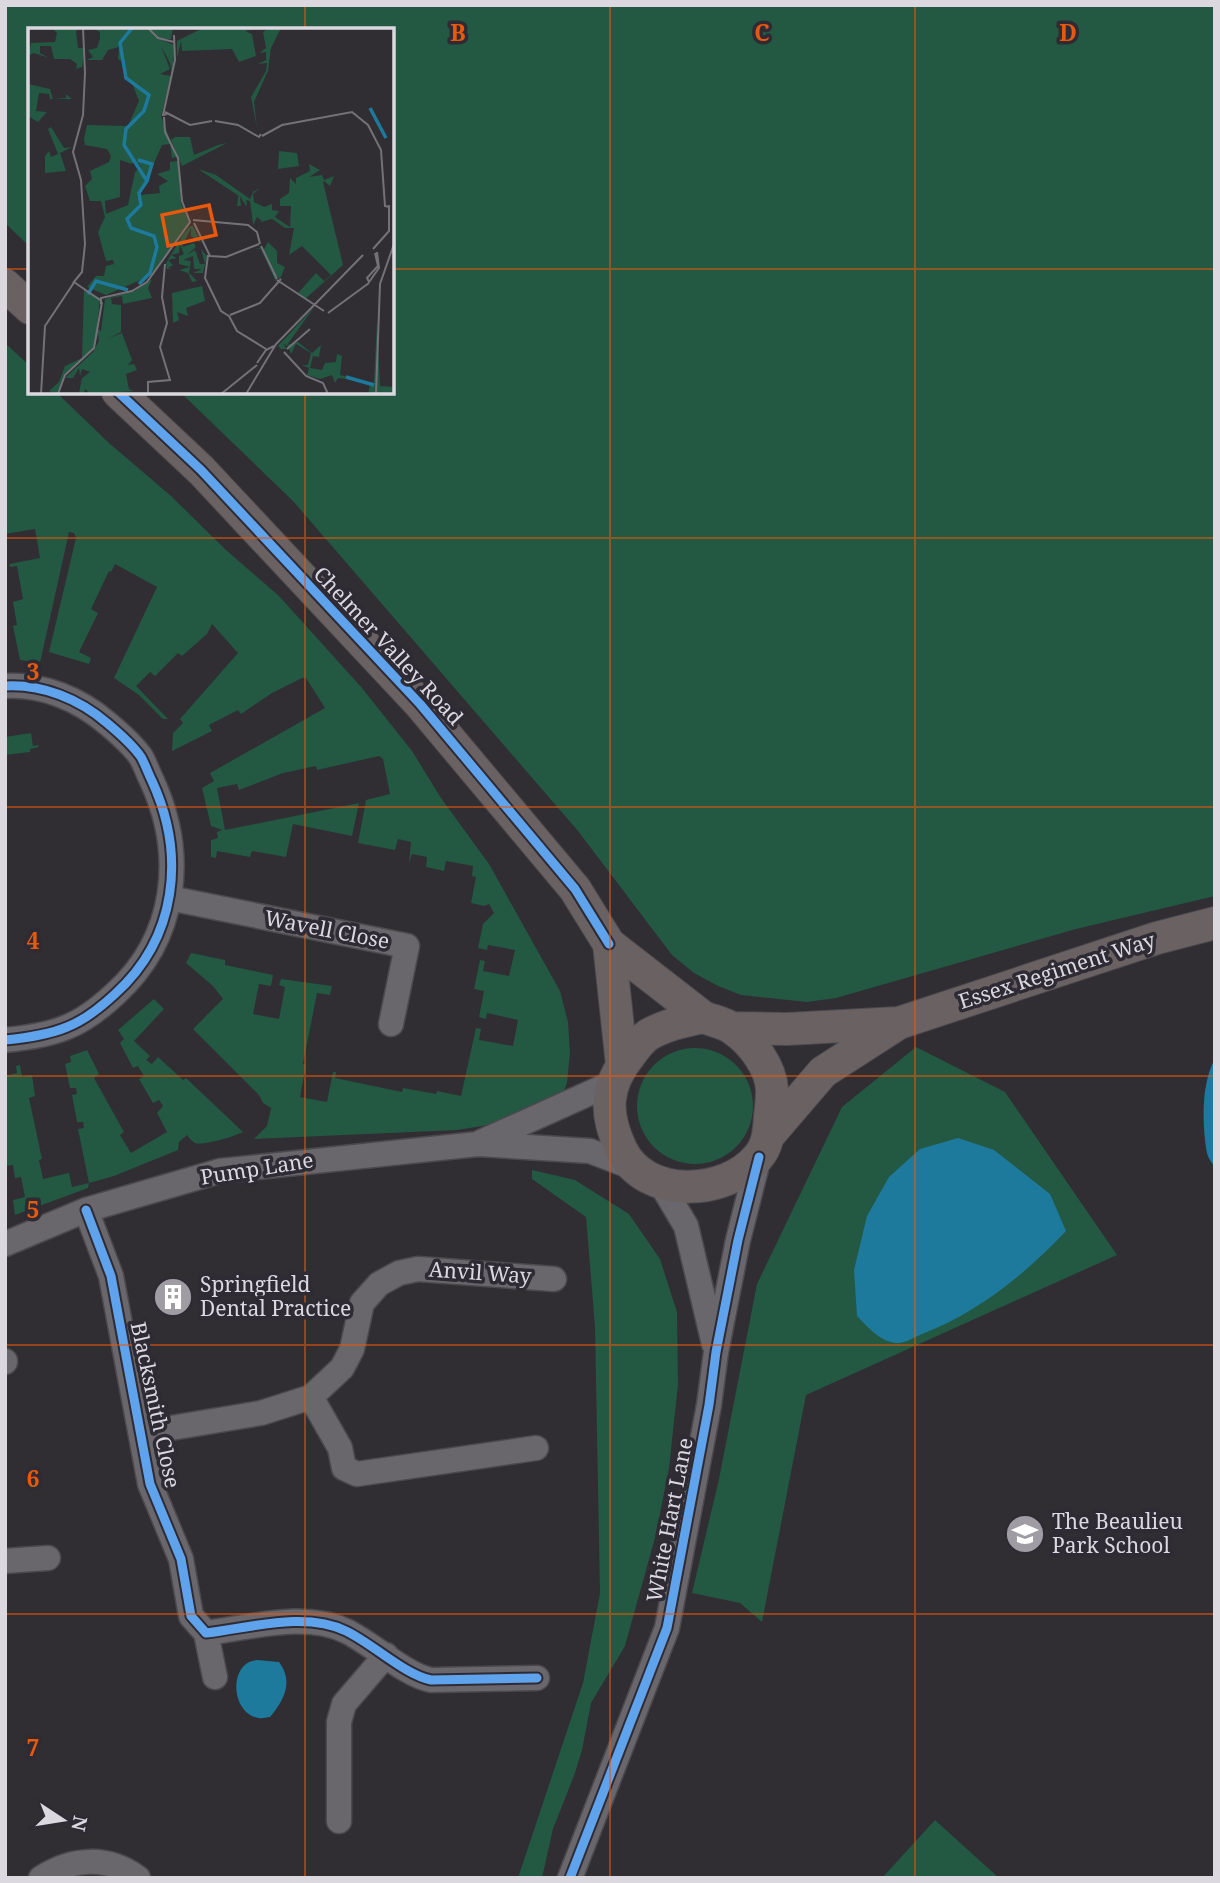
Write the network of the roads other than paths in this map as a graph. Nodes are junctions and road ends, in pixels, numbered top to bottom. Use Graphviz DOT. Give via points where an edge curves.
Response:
graph roads {
  1 [pos="5,285"];
  2 [pos="28,306"];
  3 [pos="120,394"];
  4 [pos="5,686"];
  5 [pos="169,898"];
  6 [pos="1215,923"];
  7 [pos="609,944"];
  8 [pos="717,1022"];
  9 [pos="899,1023"];
  10 [pos="391,1024"];
  11 [pos="5,1040"];
  12 [pos="617,1074"];
  13 [pos="478,1144"];
  14 [pos="764,1146"];
  15 [pos="649,1177"];
  16 [pos="86,1210"];
  17 [pos="5,1244"];
  18 [pos="554,1279"];
  19 [pos="716,1352"];
  20 [pos="311,1397"];
  21 [pos="141,1433"];
  22 [pos="536,1448"];
  23 [pos="48,1558"];
  24 [pos="5,1561"];
  25 [pos="206,1633"];
  26 [pos="386,1655"];
  27 [pos="215,1677"];
  28 [pos="537,1678"];
  29 [pos="339,1821"];
  30 [pos="41,1878"];
  31 [pos="138,1878"];
  32 [pos="570,1878"];
  1 -- 2 [label="main road"];
  3 -- 7 [label="main road, Chelmer Valley Road" via="201,470 420,704 575,889"];
  4 -- 5 [label="street" via="41,689 74,700 95,712 141,757 168,823 173,874"];
  5 -- 10 [label="street, Wavell Close" via="407,946"];
  5 -- 11 [label="street" via="148,956 97,1010 67,1028"];
  6 -- 9 [label="main road, Essex Regiment Way"];
  7 -- 8 [label="main road, Chelmer Valley Road"];
  7 -- 12 [label="main road, Chelmer Valley Road"];
  8 -- 9 [label="main road, Essex Regiment Way" via="787,1029"];
  8 -- 12 [label="main road" via="669,1025 645,1037"];
  8 -- 14 [label="main road" via="748,1042 763,1062 772,1088"];
  9 -- 14 [label="main road, Essex Regiment Way" via="822,1072"];
  12 -- 13 [label="street, Pump Lane"];
  12 -- 15 [label="main road" via="610,1111 613,1132 623,1154"];
  13 -- 15 [label="street, Pump Lane" via="590,1152"];
  13 -- 16 [label="street, Pump Lane" via="220,1171"];
  14 -- 15 [label="main road" via="731,1179 700,1186"];
  14 -- 19 [label="street, White Hart Lane" via="738,1240"];
  15 -- 19 [label="street, White Hart Lane" via="686,1226"];
  16 -- 17 [label="street, Pump Lane"];
  16 -- 21 [label="street, Blacksmith Close" via="111,1276"];
  18 -- 20 [label="street, Anvil Way" via="418,1269 399,1273 379,1284 362,1303 352,1349 342,1368"];
  19 -- 32 [label="street, White Hart Lane" via="667,1628"];
  20 -- 21 [label="street, Anvil Way" via="261,1413"];
  20 -- 22 [label="street" via="340,1448 344,1468 357,1474"];
  21 -- 25 [label="street, Blacksmith Close" via="150,1484 181,1559 191,1616"];
  23 -- 24 [label="street"];
  25 -- 26 [label="street" via="311,1622 344,1630"];
  25 -- 27 [label="street, Blacksmith Close"];
  26 -- 28 [label="street" via="418,1678 431,1681"];
  26 -- 29 [label="street" via="344,1704 339,1722"];
  30 -- 31 [label="street" via="92,1860 111,1863"];
}
